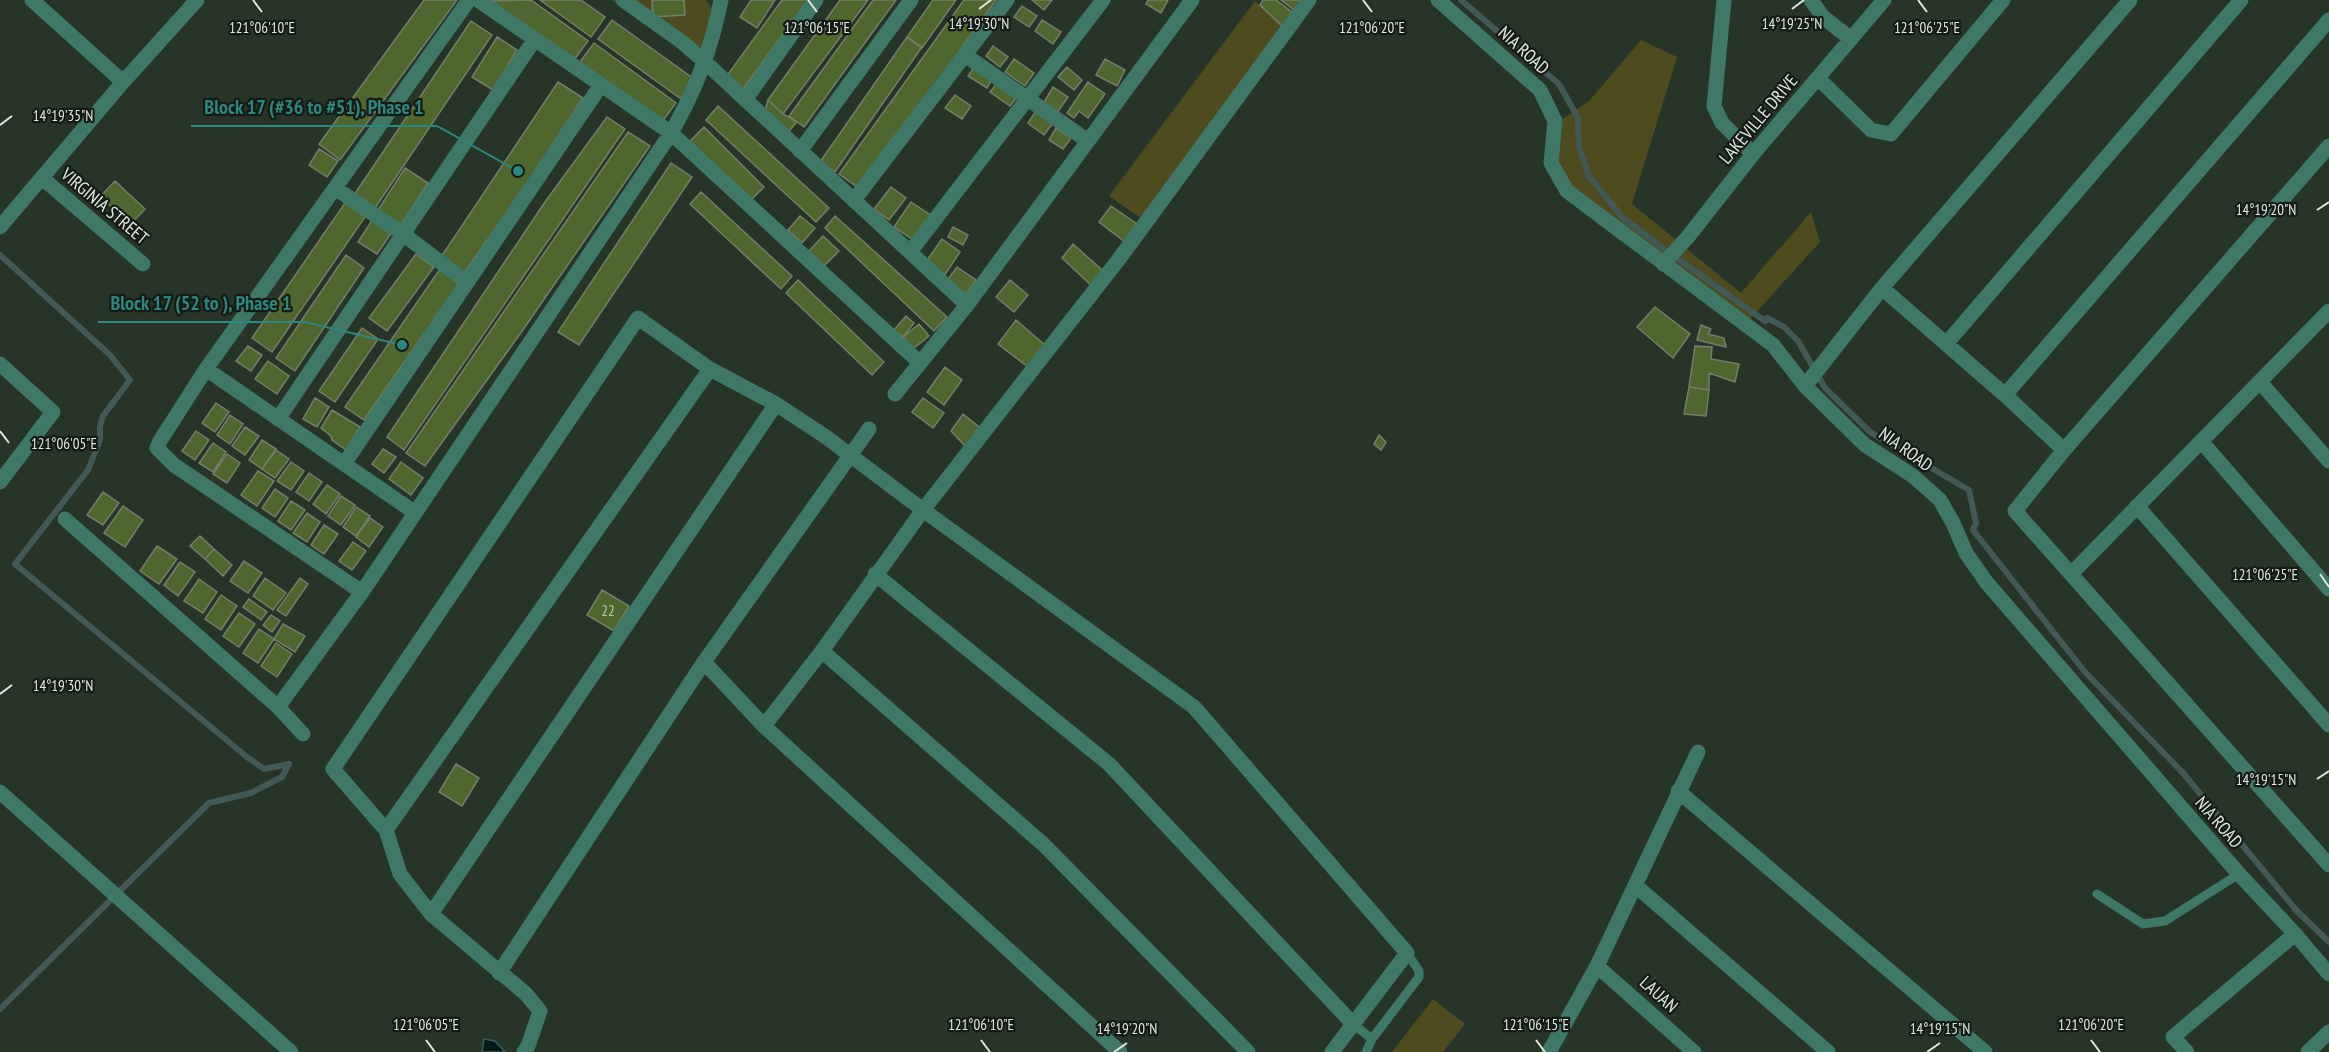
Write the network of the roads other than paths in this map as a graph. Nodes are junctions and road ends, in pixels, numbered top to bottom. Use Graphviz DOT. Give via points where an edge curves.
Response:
graph roads {
  1 [pos="32,0"];
  2 [pos="197,0"];
  3 [pos="469,0"];
  4 [pos="478,0"];
  5 [pos="623,0"];
  6 [pos="721,0"];
  7 [pos="816,0"];
  8 [pos="911,0"];
  9 [pos="1007,0"];
  10 [pos="1102,0"];
  11 [pos="1192,0"];
  12 [pos="1309,0"];
  13 [pos="1438,0"];
  14 [pos="1724,0"];
  15 [pos="1811,0"];
  16 [pos="1884,0"];
  17 [pos="2003,0"];
  18 [pos="2130,0"];
  19 [pos="2241,0"];
  20 [pos="2329,20"];
  21 [pos="536,39"];
  22 [pos="1851,39"];
  23 [pos="965,55"];
  24 [pos="705,62"];
  25 [pos="1818,78"];
  26 [pos="123,82"];
  27 [pos="601,84"];
  28 [pos="1028,98"];
  29 [pos="745,100"];
  30 [pos="670,133"];
  31 [pos="1088,141"];
  32 [pos="2329,146"];
  33 [pos="800,151"];
  34 [pos="1753,154"];
  35 [pos="42,178"];
  36 [pos="335,188"];
  37 [pos="854,200"];
  38 [pos="0,227"];
  39 [pos="403,234"];
  40 [pos="910,252"];
  41 [pos="143,264"];
  42 [pos="1663,264"];
  43 [pos="467,282"];
  44 [pos="1882,288"];
  45 [pos="967,305"];
  46 [pos="2327,319"];
  47 [pos="1946,344"];
  48 [pos="920,363"];
  49 [pos="0,364"];
  50 [pos="206,369"];
  51 [pos="710,369"];
  52 [pos="1812,378"];
  53 [pos="2260,382"];
  54 [pos="895,394"];
  55 [pos="2005,395"];
  56 [pos="776,404"];
  57 [pos="278,419"];
  58 [pos="869,429"];
  59 [pos="2201,441"];
  60 [pos="2064,450"];
  61 [pos="849,454"];
  62 [pos="2329,461"];
  63 [pos="344,464"];
  64 [pos="0,482"];
  65 [pos="2137,506"];
  66 [pos="923,510"];
  67 [pos="414,512"];
  68 [pos="65,519"];
  69 [pos="875,574"];
  70 [pos="2071,574"];
  71 [pos="2329,589"];
  72 [pos="362,592"];
  73 [pos="822,651"];
  74 [pos="704,662"];
  75 [pos="278,707"];
  76 [pos="2329,724"];
  77 [pos="764,726"];
  78 [pos="303,734"];
  79 [pos="1698,752"];
  80 [pos="1678,791"];
  81 [pos="0,792"];
  82 [pos="386,830"];
  83 [pos="2329,865"];
  84 [pos="2238,874"];
  85 [pos="1636,885"];
  86 [pos="2097,894"];
  87 [pos="431,914"];
  88 [pos="2295,934"];
  89 [pos="1407,953"];
  90 [pos="1597,966"];
  91 [pos="499,973"];
  92 [pos="2329,974"];
  93 [pos="1353,1024"];
  94 [pos="2329,1032"];
  95 [pos="1372,1040"];
  96 [pos="291,1052"];
  97 [pos="524,1052"];
  98 [pos="1120,1052"];
  99 [pos="1248,1052"];
  100 [pos="1332,1052"];
  101 [pos="1366,1052"];
  102 [pos="1549,1052"];
  103 [pos="1694,1052"];
  104 [pos="1828,1052"];
  105 [pos="1985,1052"];
  106 [pos="2187,1052"];
  107 [pos="2308,1052"];
  1 -- 26 [label="street"];
  2 -- 26 [label="street"];
  3 -- 36 [label="street"];
  4 -- 21 [label="street"];
  5 -- 24 [label="street"];
  6 -- 24 [label="street"];
  7 -- 29 [label="street"];
  8 -- 33 [label="street"];
  9 -- 23 [label="street"];
  10 -- 28 [label="street"];
  11 -- 31 [label="street"];
  12 -- 66 [label="street" via="1119,259"];
  13 -- 42 [label="street, NIA ROAD" via="1540,90 1555,121 1551,163 1567,191"];
  14 -- 34 [label="street" via="1714,106 1722,123"];
  15 -- 22 [label="street" via="1823,17"];
  16 -- 22 [label="street, LAKEVILLE DRIVE"];
  17 -- 25 [label="street" via="1891,134 1871,130"];
  18 -- 44 [label="street"];
  19 -- 47 [label="street"];
  20 -- 55 [label="street"];
  21 -- 27 [label="street"];
  21 -- 39 [label="street"];
  22 -- 25 [label="street, LAKEVILLE DRIVE"];
  23 -- 28 [label="street"];
  23 -- 37 [label="street"];
  24 -- 29 [label="street"];
  24 -- 30 [label="street"];
  25 -- 34 [label="street, LAKEVILLE DRIVE"];
  26 -- 35 [label="street"];
  27 -- 30 [label="street"];
  27 -- 43 [label="street"];
  28 -- 31 [label="street"];
  28 -- 40 [label="street"];
  29 -- 33 [label="street"];
  30 -- 48 [label="street"];
  30 -- 67 [label="street"];
  31 -- 45 [label="street"];
  32 -- 60 [label="street"];
  33 -- 37 [label="street"];
  34 -- 42 [label="street, LAKEVILLE DRIVE"];
  35 -- 38 [label="street"];
  35 -- 41 [label="street, VIRGINIA STREET"];
  36 -- 39 [label="street"];
  36 -- 50 [label="street"];
  37 -- 40 [label="street"];
  39 -- 43 [label="street"];
  39 -- 57 [label="street"];
  40 -- 45 [label="street"];
  42 -- 52 [label="street, NIA ROAD"];
  43 -- 63 [label="street"];
  44 -- 47 [label="street"];
  44 -- 52 [label="street"];
  45 -- 48 [label="street"];
  46 -- 53 [label="street"];
  47 -- 55 [label="street"];
  48 -- 54 [label="street"];
  49 -- 64 [label="street" via="53,412"];
  50 -- 57 [label="street"];
  50 -- 72 [label="street" via="157,448 174,465"];
  51 -- 56 [label="street"];
  51 -- 82 [label="street"];
  51 -- 82 [label="street" via="638,318 333,769"];
  52 -- 84 [label="street, NIA ROAD" via="1864,444 1940,500 1966,553 1987,583"];
  53 -- 59 [label="street"];
  53 -- 62 [label="street"];
  55 -- 60 [label="street"];
  56 -- 61 [label="street"];
  56 -- 87 [label="street"];
  57 -- 63 [label="street"];
  58 -- 61 [label="street"];
  59 -- 65 [label="street"];
  59 -- 71 [label="street"];
  60 -- 70 [label="street" via="2015,511"];
  61 -- 66 [label="street"];
  61 -- 74 [label="street"];
  63 -- 67 [label="street"];
  65 -- 70 [label="street"];
  65 -- 76 [label="street"];
  66 -- 69 [label="street"];
  66 -- 89 [label="street" via="1194,706"];
  67 -- 72 [label="street"];
  68 -- 75 [label="street"];
  69 -- 73 [label="street"];
  69 -- 93 [label="street" via="1109,764"];
  70 -- 83 [label="street"];
  72 -- 75 [label="street"];
  73 -- 77 [label="street"];
  73 -- 99 [label="street" via="1043,844"];
  74 -- 77 [label="street"];
  74 -- 91 [label="street"];
  75 -- 78 [label="street"];
  77 -- 98 [label="street"];
  79 -- 80 [label="street"];
  80 -- 85 [label="street"];
  80 -- 105 [label="street"];
  81 -- 96 [label="street"];
  82 -- 87 [label="street" via="400,874"];
  84 -- 86 [label="lane" via="2165,921 2143,924"];
  84 -- 88 [label="street, NIA ROAD"];
  85 -- 90 [label="street"];
  85 -- 104 [label="street"];
  87 -- 91 [label="street"];
  88 -- 92 [label="street, NIA ROAD"];
  88 -- 106 [label="street" via="2173,1037"];
  89 -- 93 [label="street"];
  89 -- 95 [label="lane" via="1419,977"];
  90 -- 102 [label="street"];
  90 -- 103 [label="street, LAUAN"];
  91 -- 97 [label="street" via="540,1011"];
  93 -- 95 [label="lane"];
  93 -- 100 [label="street"];
  94 -- 107 [label="street"];
  95 -- 101 [label="lane"];
}
